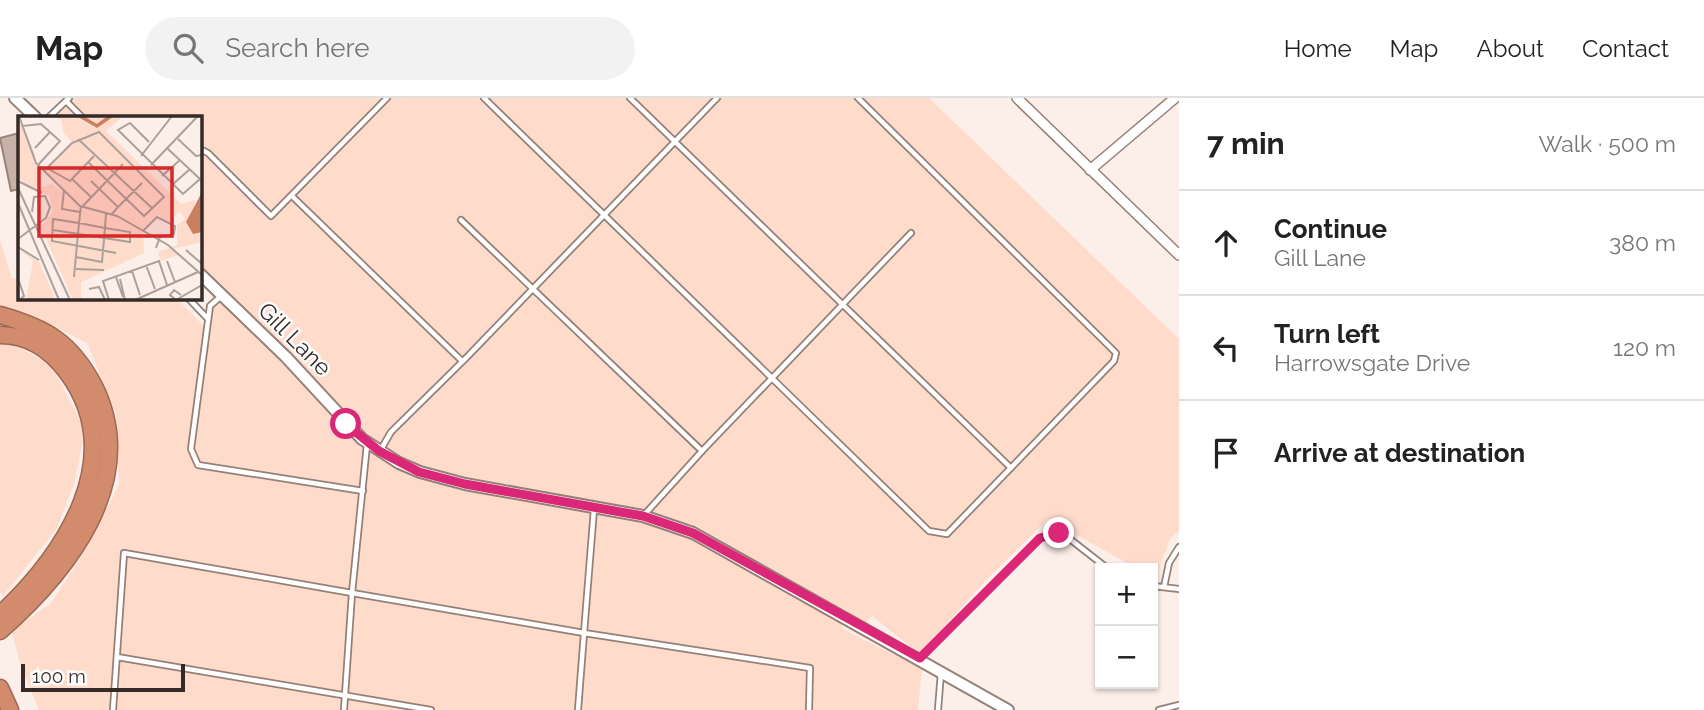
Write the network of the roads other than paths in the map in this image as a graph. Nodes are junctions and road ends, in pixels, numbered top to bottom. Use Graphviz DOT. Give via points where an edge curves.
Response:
graph roads {
  1 [pos="15,98"];
  2 [pos="387,98"];
  3 [pos="484,98"];
  4 [pos="630,98"];
  5 [pos="717,98"];
  6 [pos="858,98"];
  7 [pos="1017,98"];
  8 [pos="1175,98"];
  9 [pos="67,99"];
  10 [pos="34,116"];
  11 [pos="50,116"];
  12 [pos="81,116"];
  13 [pos="675,141"];
  14 [pos="201,150"];
  15 [pos="1090,170"];
  16 [pos="292,196"];
  17 [pos="603,215"];
  18 [pos="461,220"];
  19 [pos="911,233"];
  20 [pos="1179,255"];
  21 [pos="201,275"];
  22 [pos="533,289"];
  23 [pos="222,296"];
  24 [pos="189,299"];
  25 [pos="842,303"];
  26 [pos="0,315"];
  27 [pos="208,320"];
  28 [pos="0,335"];
  29 [pos="463,361"];
  30 [pos="770,378"];
  31 [pos="368,443"];
  32 [pos="379,451"];
  33 [pos="702,451"];
  34 [pos="1011,468"];
  35 [pos="363,491"];
  36 [pos="594,507"];
  37 [pos="643,516"];
  38 [pos="1179,547"];
  39 [pos="1101,563"];
  40 [pos="47,574"];
  41 [pos="1158,586"];
  42 [pos="1164,587"];
  43 [pos="1179,589"];
  44 [pos="352,593"];
  45 [pos="0,615"];
  46 [pos="0,631"];
  47 [pos="584,633"];
  48 [pos="117,657"];
  49 [pos="920,658"];
  50 [pos="941,670"];
  51 [pos="0,688"];
  52 [pos="345,695"];
  53 [pos="1179,705"];
  54 [pos="10,710"];
  55 [pos="113,710"];
  56 [pos="344,710"];
  57 [pos="431,710"];
  58 [pos="578,710"];
  59 [pos="809,710"];
  60 [pos="938,710"];
  61 [pos="1009,710"];
  62 [pos="1159,710"];
  1 -- 10 [label="street"];
  2 -- 16 [label="lane"];
  3 -- 17 [label="lane"];
  4 -- 13 [label="lane"];
  5 -- 13 [label="lane"];
  6 -- 34 [label="lane" via="1116,353"];
  7 -- 15 [label="street"];
  8 -- 15 [label="street"];
  9 -- 11 [label="lane"];
  9 -- 12 [label="lane"];
  13 -- 17 [label="lane"];
  13 -- 25 [label="lane"];
  14 -- 16 [label="lane" via="271,216"];
  15 -- 20 [label="street"];
  16 -- 29 [label="lane"];
  17 -- 22 [label="lane"];
  17 -- 30 [label="lane"];
  18 -- 22 [label="lane"];
  19 -- 25 [label="lane"];
  21 -- 23 [label="street, Gill Lane"];
  22 -- 29 [label="lane"];
  22 -- 33 [label="lane"];
  23 -- 27 [label="lane" via="210,306"];
  23 -- 31 [label="street, Gill Lane"];
  24 -- 27 [label="lane"];
  25 -- 30 [label="lane"];
  25 -- 34 [label="lane"];
  26 -- 40 [label="highway" via="38,327 72,352 96,391 107,429 108,465 94,514 78,544"];
  27 -- 35 [label="lane" via="191,449 198,465"];
  28 -- 40 [label="highway" via="25,338 49,352 74,383 90,421 93,453 87,488"];
  29 -- 32 [label="lane" via="391,432"];
  30 -- 33 [label="lane"];
  30 -- 34 [label="lane" via="935,534 947,534"];
  31 -- 32 [label="street, Gill Lane"];
  31 -- 35 [label="lane"];
  32 -- 36 [label="street, Gill Lane" via="442,478"];
  33 -- 37 [label="lane"];
  35 -- 44 [label="lane"];
  36 -- 37 [label="street, Gill Lane"];
  36 -- 47 [label="lane"];
  37 -- 49 [label="street, Gill Lane" via="693,533"];
  38 -- 42 [label="lane"];
  39 -- 49 [label="lane" via="1059,533 1040,538"];
  40 -- 45 [label="highway"];
  40 -- 46 [label="highway"];
  41 -- 42 [label="lane"];
  42 -- 43 [label="lane"];
  44 -- 47 [label="lane"];
  44 -- 48 [label="lane" via="124,553"];
  44 -- 52 [label="lane"];
  47 -- 58 [label="lane"];
  47 -- 59 [label="lane" via="810,668"];
  48 -- 52 [label="lane"];
  48 -- 55 [label="lane"];
  49 -- 50 [label="street, Gill Lane"];
  50 -- 60 [label="lane"];
  50 -- 61 [label="street, Gill Lane"];
  51 -- 54 [label="highway"];
  52 -- 56 [label="lane"];
  52 -- 57 [label="lane"];
  53 -- 62 [label="lane"];
}
